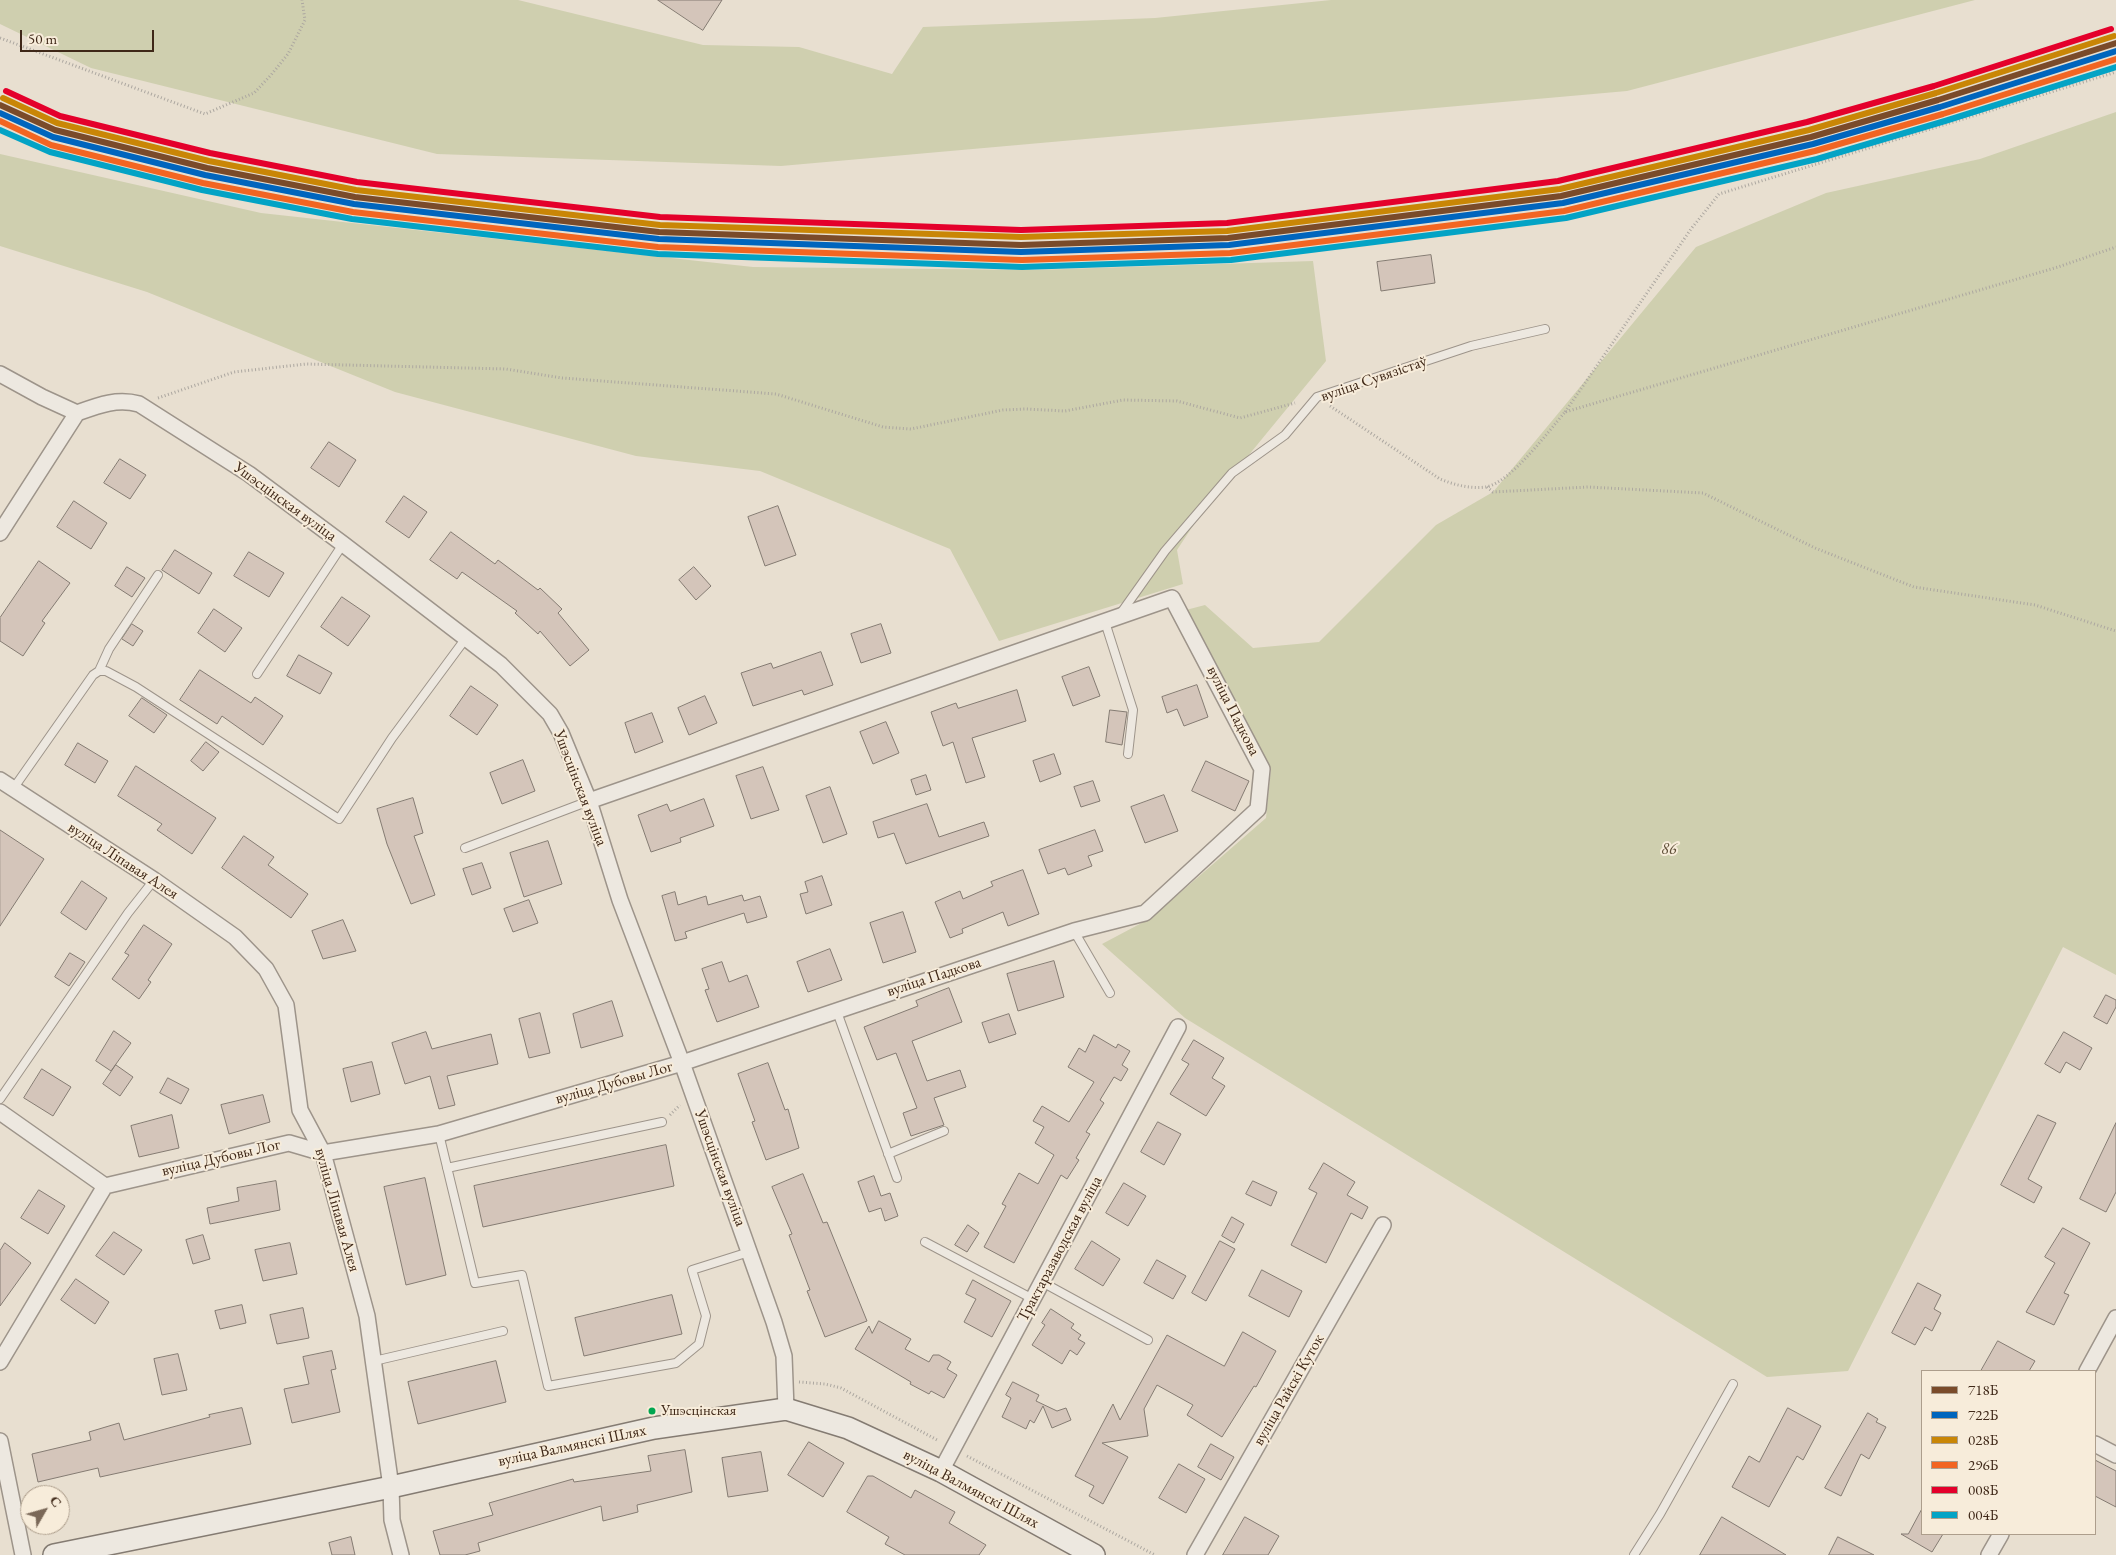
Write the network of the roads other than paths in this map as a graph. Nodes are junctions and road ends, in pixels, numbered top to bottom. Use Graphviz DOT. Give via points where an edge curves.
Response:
graph roads {
  1 [pos="1545,329"];
  2 [pos="0,374"];
  3 [pos="77,413"];
  4 [pos="0,533"];
  5 [pos="344,544"];
  6 [pos="158,575"];
  7 [pos="1112,619"];
  8 [pos="466,638"];
  9 [pos="99,671"];
  10 [pos="257,674"];
  11 [pos="1128,754"];
  12 [pos="0,780"];
  13 [pos="13,789"];
  14 [pos="589,801"];
  15 [pos="465,848"];
  16 [pos="154,880"];
  17 [pos="1074,931"];
  18 [pos="1110,993"];
  19 [pos="836,1009"];
  20 [pos="1178,1027"];
  21 [pos="682,1063"];
  22 [pos="0,1099"];
  23 [pos="0,1112"];
  24 [pos="662,1122"];
  25 [pos="944,1131"];
  26 [pos="439,1134"];
  27 [pos="323,1153"];
  28 [pos="888,1154"];
  29 [pos="447,1168"];
  30 [pos="897,1178"];
  31 [pos="104,1186"];
  32 [pos="1383,1225"];
  33 [pos="926,1242"];
  34 [pos="750,1252"];
  35 [pos="1042,1282"];
  36 [pos="1033,1299"];
  37 [pos="2116,1318"];
  38 [pos="504,1332"];
  39 [pos="1148,1340"];
  40 [pos="374,1361"];
  41 [pos="0,1362"];
  42 [pos="2088,1370"];
  43 [pos="1733,1384"];
  44 [pos="786,1409"];
  45 [pos="0,1441"];
  46 [pos="2096,1445"];
  47 [pos="2116,1455"];
  48 [pos="941,1471"];
  49 [pos="391,1487"];
  50 [pos="2000,1535"];
  51 [pos="23,1555"];
  52 [pos="54,1555"];
  53 [pos="401,1555"];
  54 [pos="1094,1555"];
  55 [pos="1195,1555"];
  56 [pos="1634,1555"];
  57 [pos="1989,1555"];
  1 -- 7 [label="lane, вуліца Сувязістаў" via="1472,346 1317,397 1284,435 1232,473 1164,551"];
  2 -- 3 [label="street"];
  3 -- 4 [label="street"];
  3 -- 5 [label="street, Ушэсцінская вуліца" via="110,402 139,404 249,474"];
  5 -- 8 [label="street, Ушэсцінская вуліца"];
  5 -- 10 [label="lane"];
  6 -- 9 [label="lane" via="109,649"];
  7 -- 11 [label="lane" via="1133,710"];
  7 -- 14 [label="street, вуліца Падкова"];
  7 -- 17 [label="street, вуліца Падкова" via="1172,598 1262,769 1258,809 1145,913"];
  8 -- 9 [label="lane" via="392,738 338,819 136,687 106,671"];
  8 -- 14 [label="street, Ушэсцінская вуліца" via="501,665 550,714"];
  9 -- 13 [label="lane"];
  12 -- 13 [label="street, вуліца Ліпавая Алея"];
  13 -- 16 [label="street, вуліца Ліпавая Алея"];
  14 -- 15 [label="lane"];
  14 -- 21 [label="street, Ушэсцінская вуліца" via="620,900"];
  16 -- 22 [label="lane"];
  16 -- 27 [label="street, вуліца Ліпавая Алея" via="235,936 266,969 286,1005 300,1110"];
  17 -- 18 [label="lane"];
  17 -- 19 [label="street, вуліца Падкова"];
  19 -- 21 [label="street, вуліца Падкова"];
  19 -- 28 [label="lane"];
  20 -- 35 [label="street, Трактаразаводская вуліца"];
  21 -- 26 [label="street, вуліца Дубовы Лог"];
  21 -- 34 [label="street, Ушэсцінская вуліца"];
  23 -- 31 [label="street"];
  24 -- 29 [label="lane"];
  25 -- 28 [label="lane"];
  26 -- 27 [label="street, вуліца Дубовы Лог"];
  26 -- 29 [label="lane"];
  27 -- 31 [label="street, вуліца Дубовы Лог" via="289,1143"];
  27 -- 40 [label="street, вуліца Ліпавая Алея" via="368,1316"];
  28 -- 30 [label="lane"];
  29 -- 34 [label="lane" via="476,1284 522,1275 548,1386 676,1363 699,1344 706,1316 692,1270"];
  31 -- 41 [label="street"];
  32 -- 55 [label="street, вуліца Райскі Куток"];
  33 -- 36 [label="lane"];
  34 -- 44 [label="street, Ушэсцінская вуліца" via="784,1356"];
  35 -- 36 [label="street, Трактаразаводская вуліца"];
  35 -- 39 [label="lane"];
  36 -- 48 [label="street, Трактаразаводская вуліца"];
  37 -- 42 [label="street"];
  38 -- 40 [label="lane"];
  40 -- 49 [label="street, вуліца Ліпавая Алея"];
  43 -- 56 [label="lane"];
  44 -- 48 [label="street, вуліца Валмянскі Шлях" via="848,1428"];
  44 -- 49 [label="street, вуліца Валмянскі Шлях" via="654,1428"];
  45 -- 51 [label="street"];
  46 -- 47 [label="street"];
  48 -- 54 [label="street, вуліца Валмянскі Шлях"];
  49 -- 52 [label="street, вуліца Валмянскі Шлях"];
  49 -- 53 [label="street, вуліца Ліпавая Алея" via="392,1520"];
  50 -- 57 [label="street"];
}
